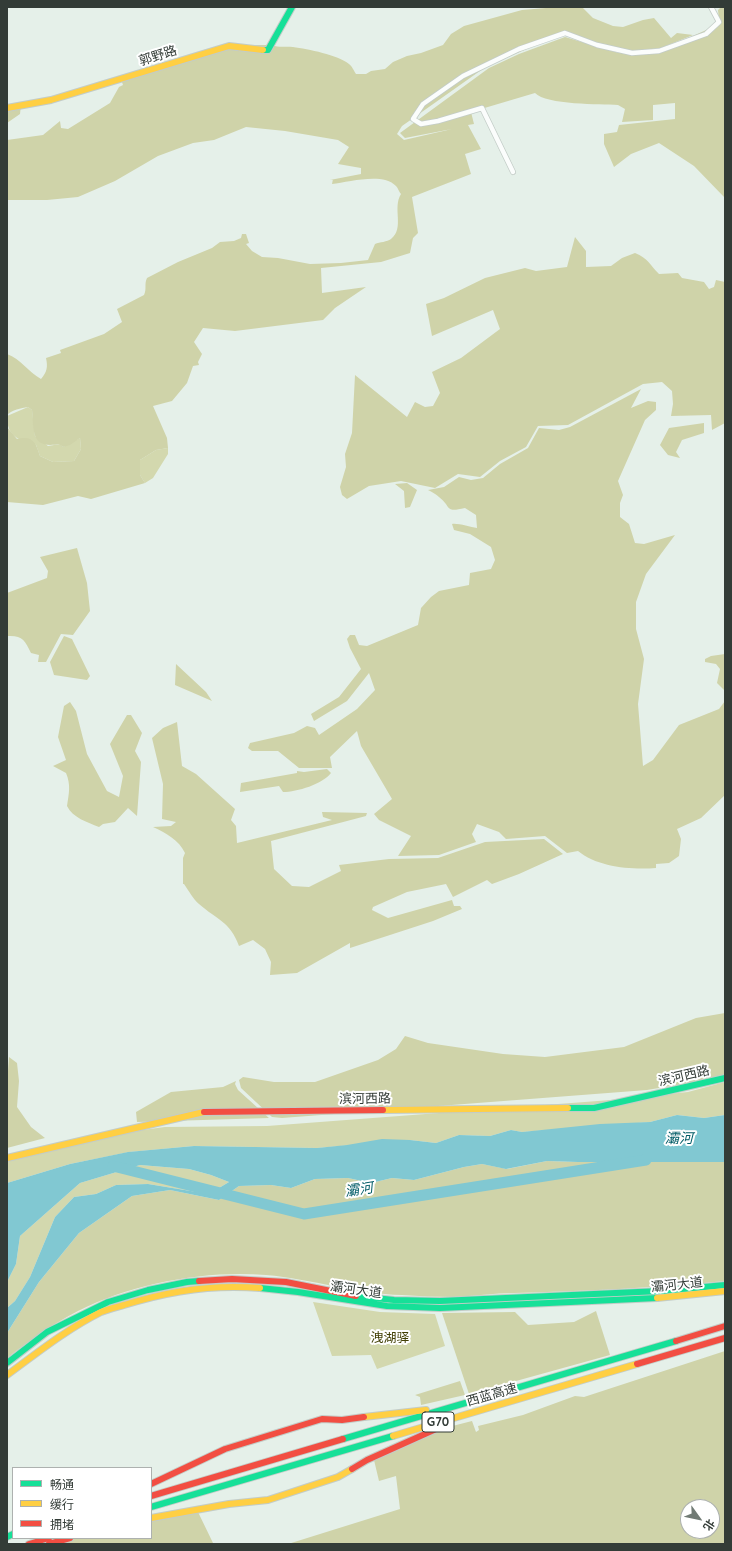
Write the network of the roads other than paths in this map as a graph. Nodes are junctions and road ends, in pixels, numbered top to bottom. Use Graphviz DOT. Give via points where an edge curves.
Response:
graph roads {
  1 [pos="292,7"];
  2 [pos="711,7"];
  3 [pos="7,108"];
  4 [pos="513,172"];
  5 [pos="725,1078"];
  6 [pos="7,1158"];
  7 [pos="725,1285"];
  8 [pos="725,1291"];
  9 [pos="725,1326"];
  10 [pos="725,1338"];
  11 [pos="7,1363"];
  12 [pos="7,1375"];
  13 [pos="493,1395"];
  14 [pos="494,1406"];
  15 [pos="152,1484"];
  16 [pos="152,1496"];
  17 [pos="152,1507"];
  18 [pos="152,1518"];
  19 [pos="46,1539"];
  20 [pos="66,1539"];
  21 [pos="29,1544"];
  22 [pos="49,1544"];
  1 -- 3 [label="main road, 郭野路" via="268,50 229,46 51,100"];
  2 -- 4 [label="street" via="719,22 706,34 658,51 632,53 597,45 565,33 519,49 463,76 423,104 413,119 421,124 482,108"];
  5 -- 6 [label="main road, 滨河西路" via="594,1108 203,1112"];
  7 -- 11 [label="main road, 灞河大道" via="660,1291 440,1301 356,1296 280,1282 232,1279 187,1282 108,1302 47,1332"];
  8 -- 12 [label="main road, 灞河大道" via="662,1298 440,1308 387,1306 258,1288 195,1289 146,1298 102,1312 53,1341"];
  9 -- 13 [label="main road, 西蓝高速 / G70"];
  10 -- 14 [label="main road, 西蓝高速 / G70"];
  13 -- 15 [label="main road" via="418,1411 342,1420 322,1419 225,1448"];
  13 -- 16 [label="main road, 西蓝高速 / G70"];
  14 -- 17 [label="main road, 西蓝高速 / G70"];
  14 -- 18 [label="main road" via="367,1460 338,1477 268,1500"];
  19 -- 21 [label="main road"];
  20 -- 22 [label="main road"];
}
